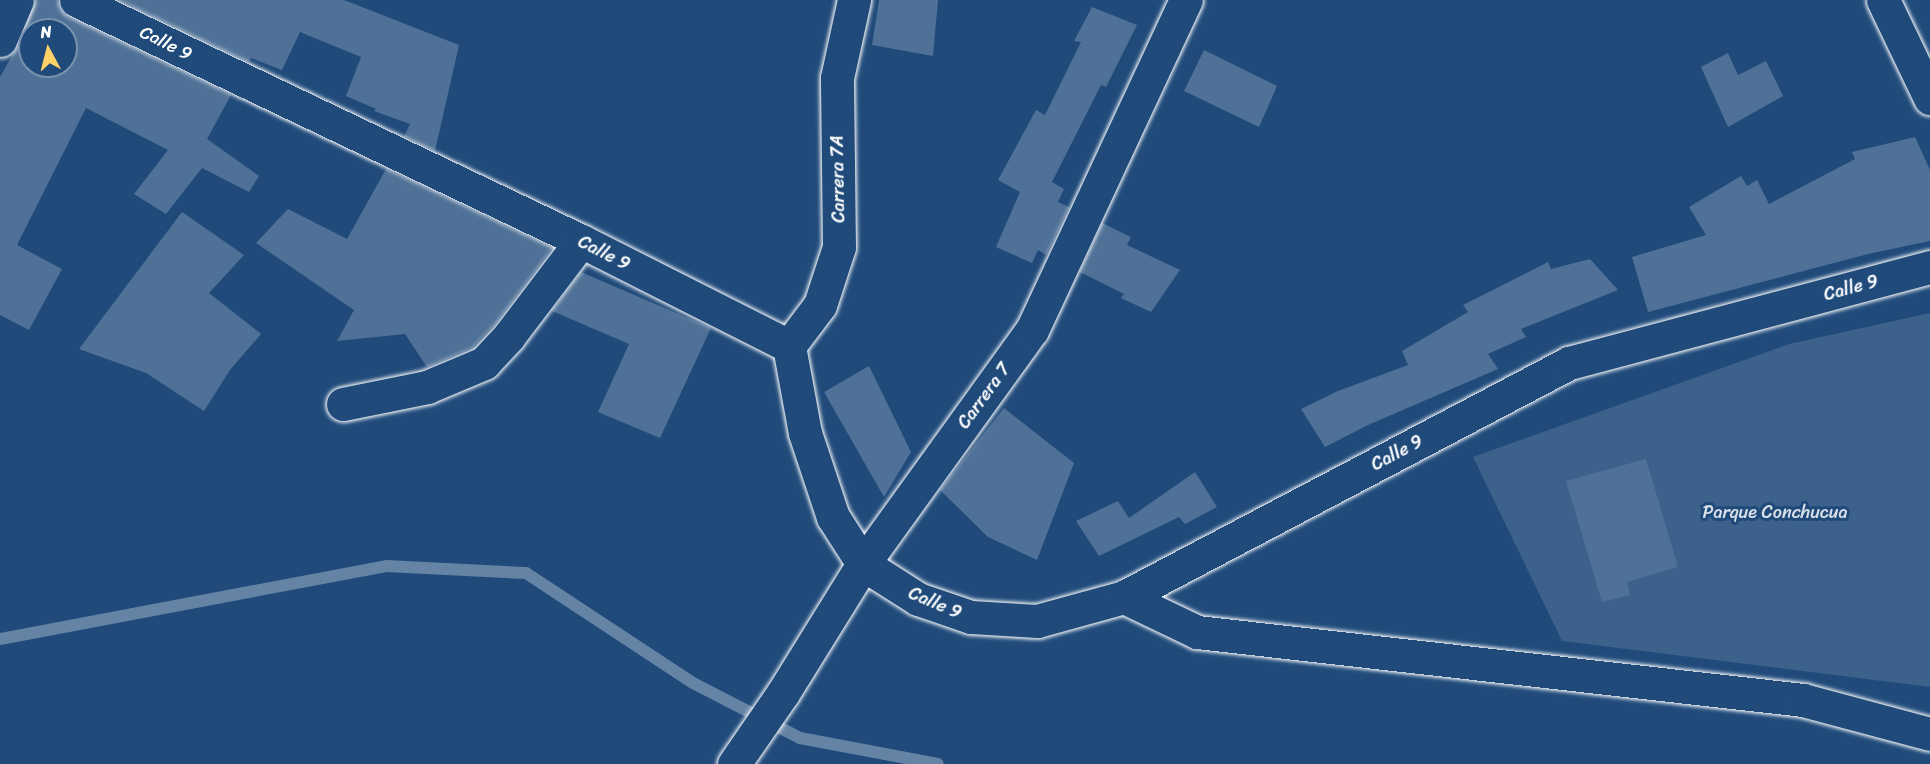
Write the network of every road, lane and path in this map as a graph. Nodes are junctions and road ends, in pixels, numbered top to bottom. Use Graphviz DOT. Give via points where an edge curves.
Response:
graph roads {
  1 [pos="17,0"];
  2 [pos="76,0"];
  3 [pos="854,0"];
  4 [pos="1186,0"];
  5 [pos="1883,0"];
  6 [pos="0,40"];
  7 [pos="1930,98"];
  8 [pos="581,241"];
  9 [pos="1930,267"];
  10 [pos="789,346"];
  11 [pos="343,404"];
  12 [pos="863,564"];
  13 [pos="1124,597"];
  14 [pos="1930,734"];
  15 [pos="741,753"];
  1 -- 6 [label="street"];
  2 -- 8 [label="street, Calle 9"];
  3 -- 10 [label="street, Carrera 7A" via="837,78 838,247 820,305"];
  4 -- 12 [label="street, Carrera 7" via="1032,330"];
  5 -- 7 [label="street"];
  8 -- 10 [label="street, Calle 9"];
  8 -- 11 [label="street" via="484,363 427,387"];
  9 -- 13 [label="street, Calle 9" via="1569,363"];
  10 -- 12 [label="street, Calle 9" via="805,433 833,517"];
  12 -- 13 [label="street, Calle 9" via="918,599 971,617 1037,621"];
  12 -- 15 [label="street, Carrera 7"];
  13 -- 14 [label="street" via="1197,632 1803,700"];
}
